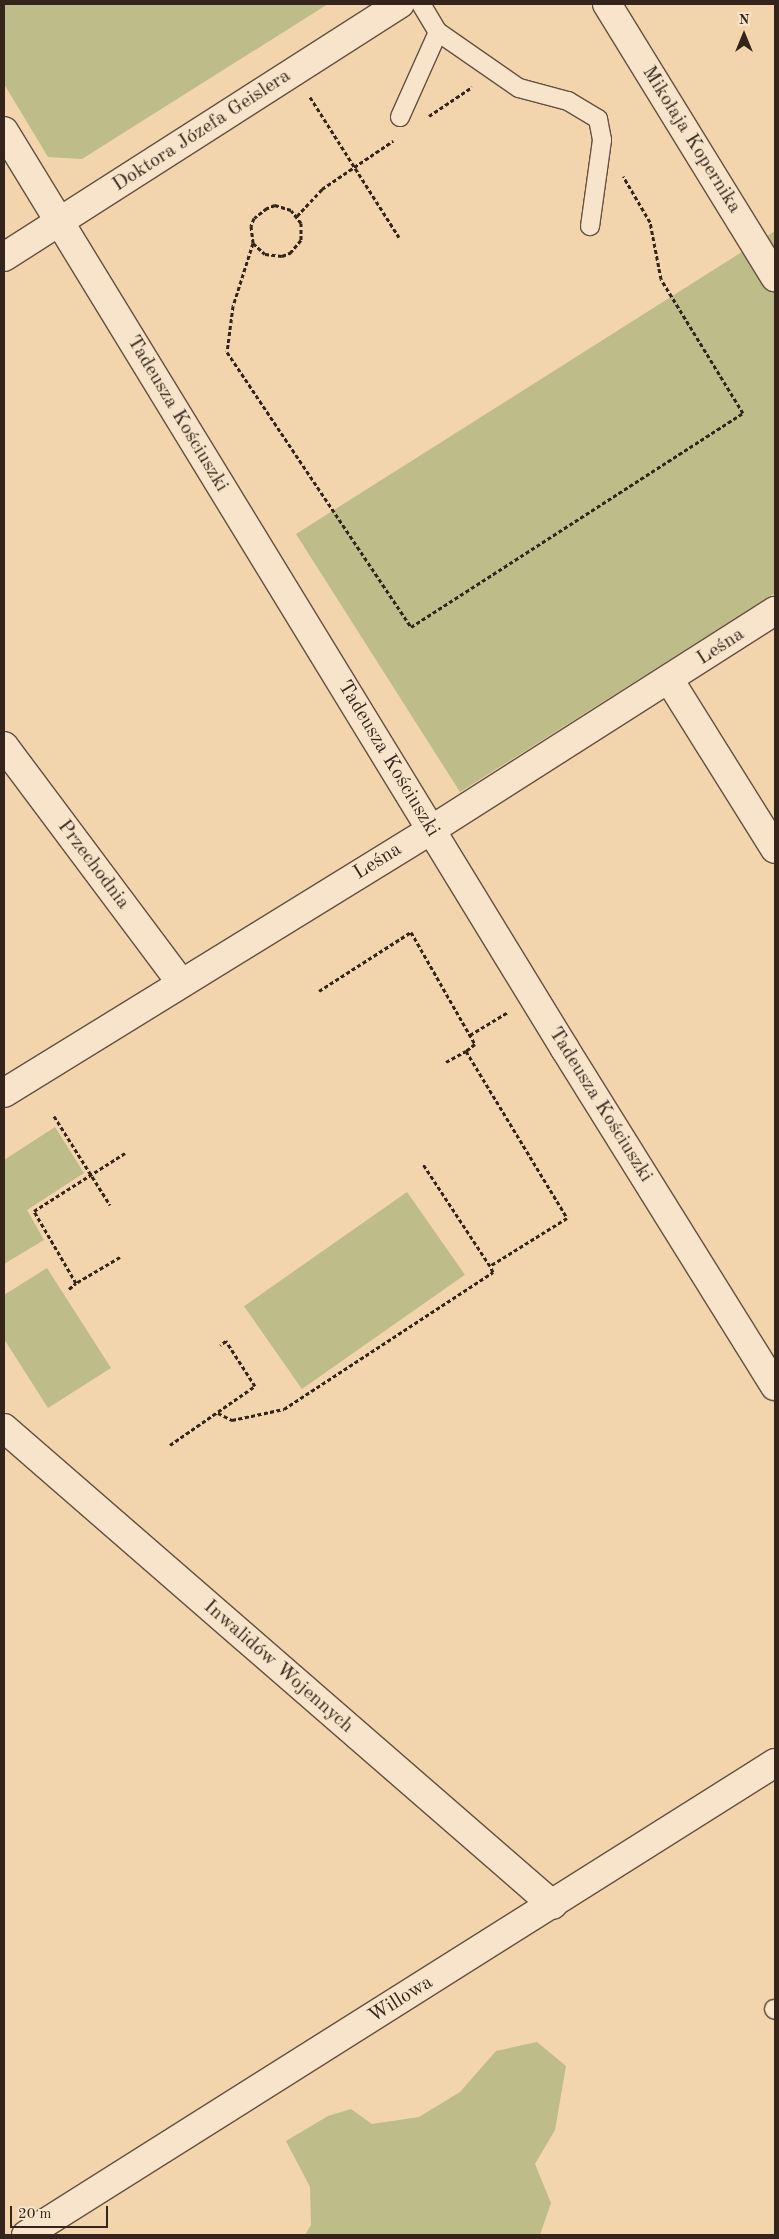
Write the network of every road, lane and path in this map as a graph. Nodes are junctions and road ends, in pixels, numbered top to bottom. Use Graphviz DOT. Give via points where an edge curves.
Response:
graph roads {
  1 [pos="400,4"];
  2 [pos="421,4"];
  3 [pos="607,4"];
  4 [pos="438,32"];
  5 [pos="472,87"];
  6 [pos="309,96"];
  7 [pos="400,117"];
  8 [pos="425,119"];
  9 [pos="4,131"];
  10 [pos="402,135"];
  11 [pos="602,140"];
  12 [pos="355,166"];
  13 [pos="297,216"];
  14 [pos="61,222"];
  15 [pos="590,226"];
  16 [pos="399,237"];
  17 [pos="253,243"];
  18 [pos="4,257"];
  19 [pos="775,277"];
  20 [pos="775,611"];
  21 [pos="670,681"];
  22 [pos="4,746"];
  23 [pos="431,830"];
  24 [pos="775,850"];
  25 [pos="181,983"];
  26 [pos="319,991"];
  27 [pos="508,1012"];
  28 [pos="470,1035"];
  29 [pos="466,1051"];
  30 [pos="446,1062"];
  31 [pos="4,1093"];
  32 [pos="54,1116"];
  33 [pos="125,1153"];
  34 [pos="424,1164"];
  35 [pos="91,1174"];
  36 [pos="110,1205"];
  37 [pos="120,1257"];
  38 [pos="490,1266"];
  39 [pos="76,1283"];
  40 [pos="69,1289"];
  41 [pos="220,1345"];
  42 [pos="775,1386"];
  43 [pos="218,1412"];
  44 [pos="4,1428"];
  45 [pos="170,1444"];
  46 [pos="775,1762"];
  47 [pos="553,1905"];
  48 [pos="26,2235"];
  1 -- 14 [label="street, Doktora Józefa Geislera"];
  2 -- 4 [label="lane"];
  3 -- 19 [label="street, Mikołaja Kopernika"];
  4 -- 7 [label="lane"];
  4 -- 11 [label="lane" via="519,88 568,101 598,119"];
  5 -- 8 [label="path"];
  6 -- 12 [label="path"];
  9 -- 14 [label="street, Tadeusza Kościuszki"];
  10 -- 12 [label="path"];
  11 -- 15 [label="lane"];
  11 -- 17 [label="path" via="650,222 661,279 743,413 411,627 227,352 233,306"];
  12 -- 13 [label="path" via="322,188"];
  12 -- 16 [label="path"];
  13 -- 17 [label="path" via="283,206 267,208 254,218 251,226"];
  13 -- 17 [label="path" via="301,223 300,240 290,252 274,256 266,254"];
  14 -- 18 [label="street, Doktora Józefa Geislera"];
  14 -- 23 [label="street, Tadeusza Kościuszki"];
  20 -- 21 [label="street, Leśna"];
  21 -- 23 [label="street, Leśna"];
  21 -- 24 [label="street"];
  22 -- 25 [label="street, Przechodnia"];
  23 -- 25 [label="street, Leśna"];
  23 -- 42 [label="street, Tadeusza Kościuszki"];
  25 -- 31 [label="street, Leśna"];
  26 -- 28 [label="path" via="411,932"];
  27 -- 28 [label="path"];
  28 -- 29 [label="path" via="475,1044"];
  29 -- 30 [label="path"];
  29 -- 38 [label="path" via="567,1218"];
  32 -- 35 [label="path"];
  33 -- 35 [label="path"];
  34 -- 38 [label="path"];
  35 -- 36 [label="path"];
  35 -- 39 [label="path" via="34,1211"];
  37 -- 39 [label="path"];
  38 -- 43 [label="path" via="493,1272 284,1409 232,1420"];
  39 -- 40 [label="path"];
  41 -- 43 [label="path" via="226,1341 255,1386"];
  43 -- 45 [label="path"];
  44 -- 47 [label="street, Inwalidów Wojennych"];
  46 -- 47 [label="street, Willowa"];
  47 -- 48 [label="street, Willowa"];
}
